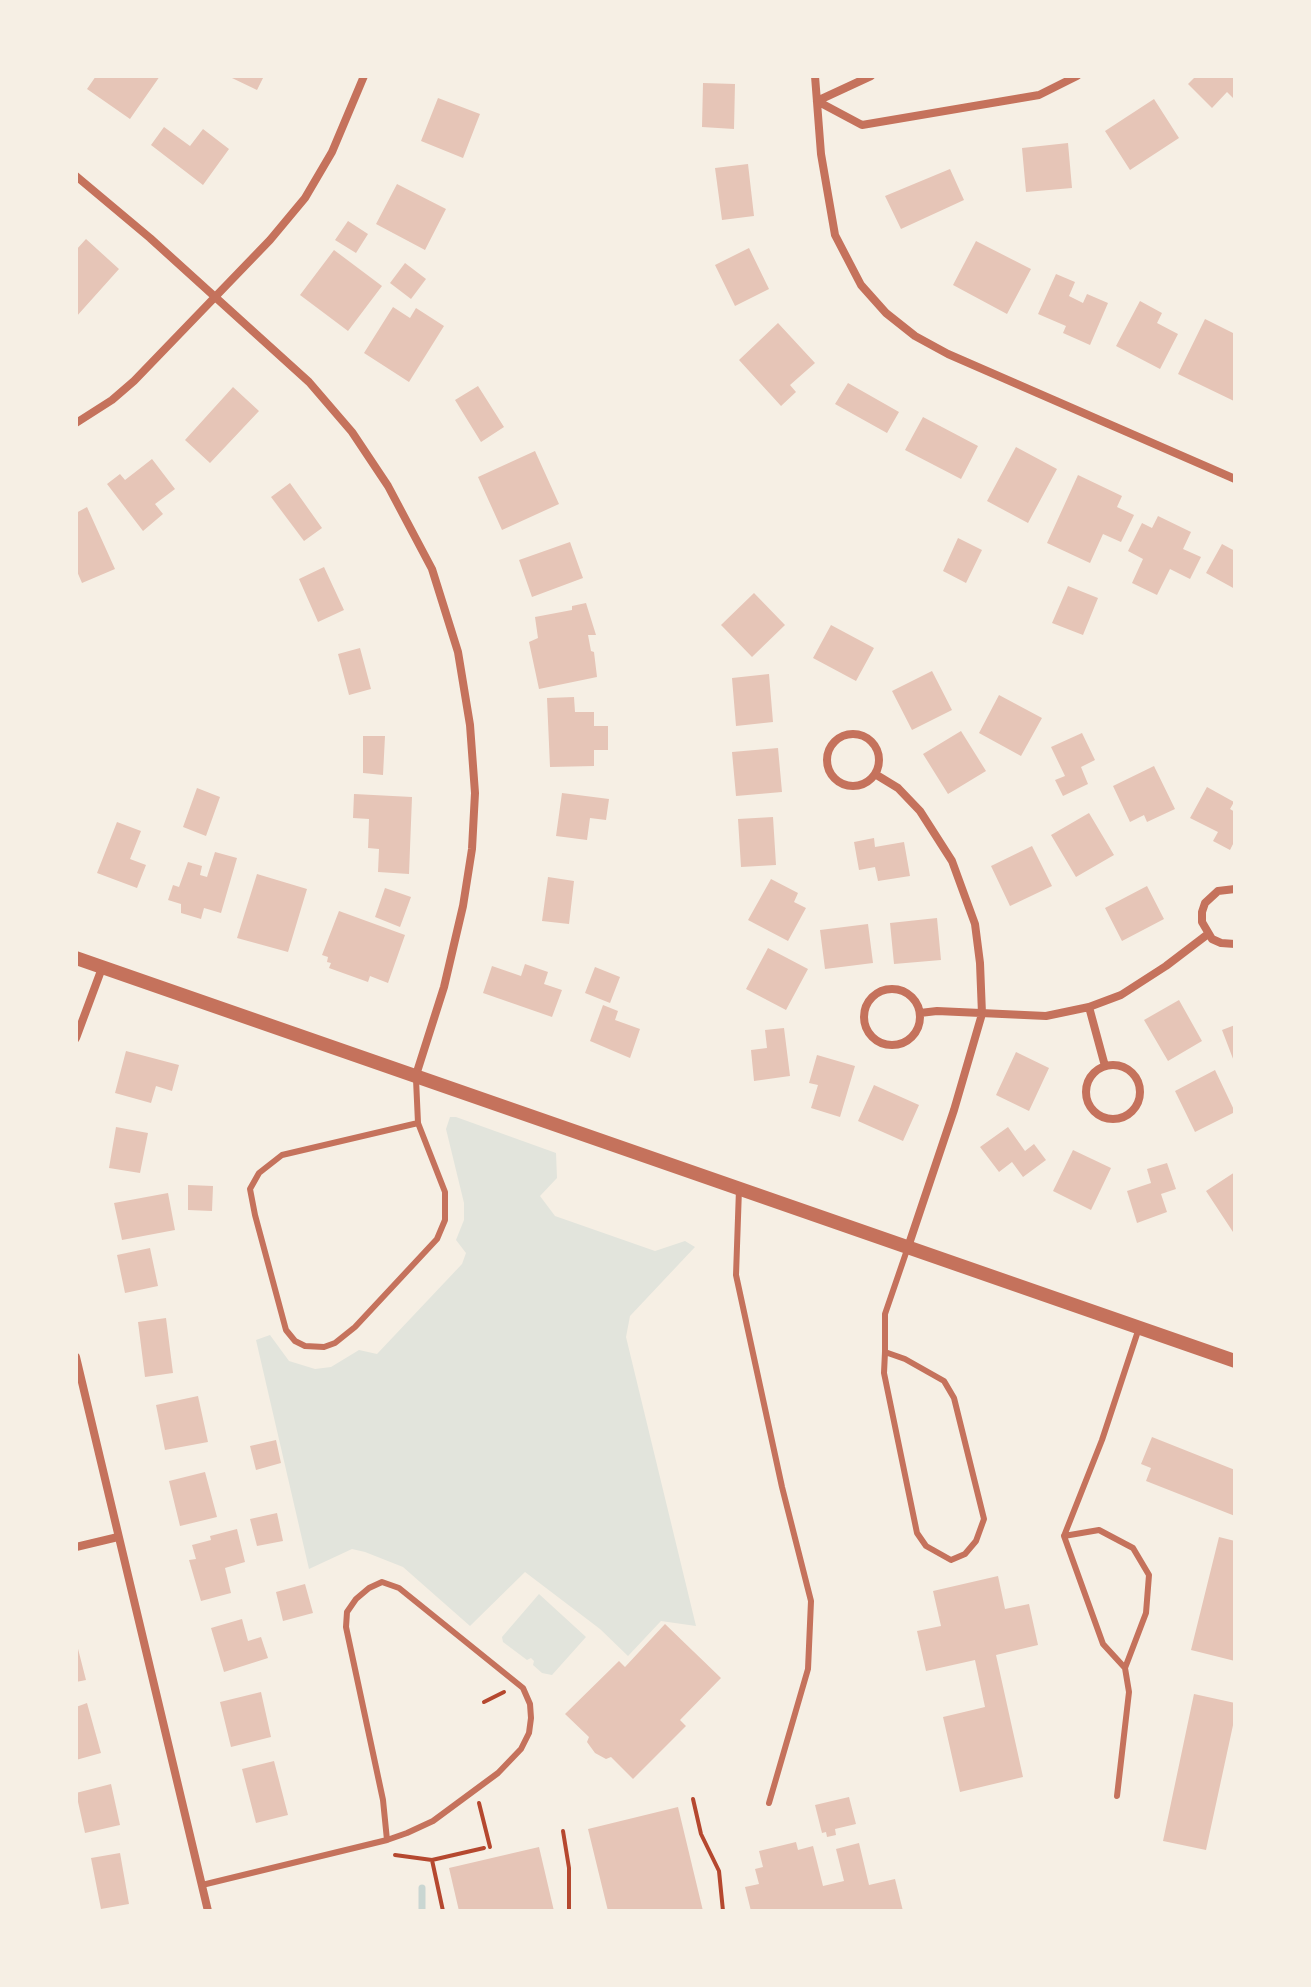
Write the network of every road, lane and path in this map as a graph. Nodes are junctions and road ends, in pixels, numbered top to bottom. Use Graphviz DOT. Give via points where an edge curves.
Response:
graph roads {
  1 [pos="364,76"];
  2 [pos="815,76"];
  3 [pos="871,76"];
  4 [pos="1077,76"];
  5 [pos="817,101"];
  6 [pos="76,176"];
  7 [pos="216,297"];
  8 [pos="76,423"];
  9 [pos="1235,479"];
  10 [pos="875,774"];
  11 [pos="1235,889"];
  12 [pos="1208,934"];
  13 [pos="1235,944"];
  14 [pos="76,958"];
  15 [pos="102,968"];
  16 [pos="1089,1007"];
  17 [pos="920,1013"];
  18 [pos="982,1014"];
  19 [pos="76,1038"];
  20 [pos="1105,1066"];
  21 [pos="416,1075"];
  22 [pos="418,1123"];
  23 [pos="739,1189"];
  24 [pos="908,1247"];
  25 [pos="1139,1328"];
  26 [pos="885,1352"];
  27 [pos="76,1357"];
  28 [pos="1235,1361"];
  29 [pos="1064,1536"];
  30 [pos="118,1537"];
  31 [pos="76,1547"];
  32 [pos="1125,1668"];
  33 [pos="1117,1796"];
  34 [pos="693,1799"];
  35 [pos="479,1800"];
  36 [pos="769,1803"];
  37 [pos="563,1831"];
  38 [pos="387,1840"];
  39 [pos="490,1847"];
  40 [pos="484,1848"];
  41 [pos="394,1854"];
  42 [pos="432,1860"];
  43 [pos="202,1885"];
  44 [pos="208,1911"];
  45 [pos="443,1911"];
  46 [pos="569,1911"];
  47 [pos="723,1911"];
  1 -- 7 [label="street" via="332,152 305,198"];
  2 -- 5 [label="street"];
  3 -- 5 [label="street"];
  4 -- 5 [label="street" via="1039,95 862,125"];
  5 -- 9 [label="street" via="835,235 861,285 886,313 948,354"];
  6 -- 7 [label="street"];
  7 -- 8 [label="street" via="134,381"];
  7 -- 21 [label="street" via="309,382 374,464 432,569 458,652 474,763 472,849 444,987"];
  10 -- 10 [label="street" via="880,761 867,738 841,736 829,749 827,765 842,784 858,786"];
  10 -- 18 [label="street" via="898,788 926,818 962,883 975,924"];
  11 -- 12 [label="street" via="1218,891 1205,903 1202,922"];
  12 -- 13 [label="street"];
  12 -- 16 [label="street" via="1121,995"];
  14 -- 15 [label="street"];
  15 -- 19 [label="street"];
  15 -- 21 [label="street"];
  16 -- 18 [label="street" via="1046,1016"];
  16 -- 20 [label="street"];
  17 -- 17 [label="street" via="909,994 891,988 873,996 864,1012 872,1037 897,1044 913,1035"];
  17 -- 18 [label="street"];
  18 -- 24 [label="street"];
  20 -- 20 [label="street" via="1089,1080 1089,1105 1101,1117 1126,1116 1138,1103 1139,1085 1129,1070"];
  21 -- 22 [label="lane"];
  21 -- 23 [label="street"];
  22 -- 22 [label="lane" via="282,1155 259,1173 250,1189 255,1215 286,1330 295,1341 324,1347 335,1343 437,1239 445,1220 445,1192"];
  23 -- 24 [label="street"];
  23 -- 36 [label="lane" via="736,1275 811,1601 808,1669"];
  24 -- 25 [label="street"];
  24 -- 26 [label="lane" via="885,1314"];
  25 -- 28 [label="street"];
  25 -- 29 [label="lane"];
  26 -- 26 [label="lane" via="884,1373 917,1533 926,1546 951,1560 976,1541 984,1519 954,1398 944,1381"];
  27 -- 30 [label="street"];
  29 -- 32 [label="lane" via="1103,1644"];
  29 -- 32 [label="lane" via="1099,1530 1133,1548 1149,1575 1146,1613"];
  30 -- 31 [label="street"];
  30 -- 43 [label="street"];
  32 -- 33 [label="lane" via="1129,1692"];
  34 -- 47 [label="path" via="701,1834 719,1871"];
  35 -- 39 [label="path"];
  37 -- 46 [label="path"];
  38 -- 38 [label="lane" via="433,1821 498,1773 521,1749 531,1718 523,1688 399,1588 382,1582 356,1599 347,1612 346,1627"];
  38 -- 43 [label="lane"];
  40 -- 42 [label="path"];
  41 -- 42 [label="path"];
  42 -- 45 [label="path"];
  43 -- 44 [label="street"];
}
